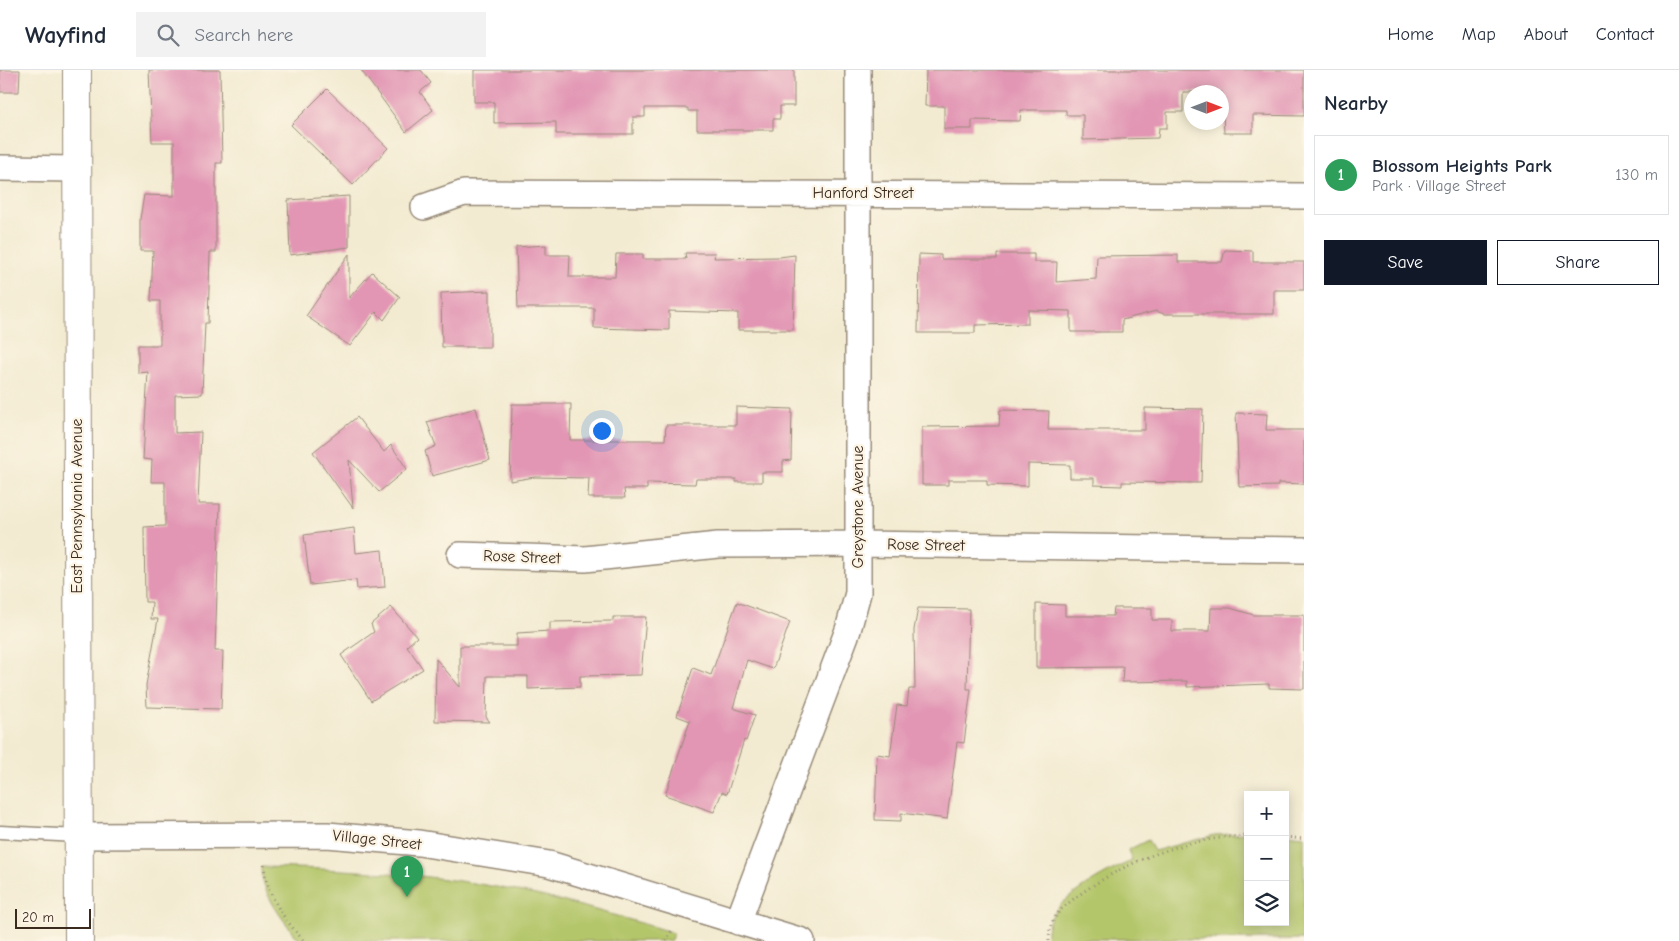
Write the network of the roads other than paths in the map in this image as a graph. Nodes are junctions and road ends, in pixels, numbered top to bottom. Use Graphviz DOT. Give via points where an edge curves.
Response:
graph roads {
  1 [pos="77,70"];
  2 [pos="858,70"];
  3 [pos="0,168"];
  4 [pos="76,169"];
  5 [pos="857,193"];
  6 [pos="1304,196"];
  7 [pos="424,207"];
  8 [pos="858,544"];
  9 [pos="1304,550"];
  10 [pos="460,555"];
  11 [pos="0,832"];
  12 [pos="78,836"];
  13 [pos="738,922"];
  14 [pos="79,941"];
  15 [pos="802,941"];
  1 -- 4 [label="street, East Pennsylvania Avenue"];
  2 -- 5 [label="street, Greystone Avenue"];
  3 -- 4 [label="street"];
  4 -- 12 [label="street, East Pennsylvania Avenue"];
  5 -- 6 [label="street, Hanford Street"];
  5 -- 7 [label="street, Hanford Street" via="464,193"];
  5 -- 8 [label="street, Greystone Avenue"];
  8 -- 9 [label="street, Rose Street"];
  8 -- 10 [label="street, Rose Street" via="718,545 585,559"];
  8 -- 13 [label="street, Greystone Avenue" via="858,593 854,611"];
  11 -- 12 [label="lane, Village Street"];
  12 -- 13 [label="street, Village Street" via="327,835 419,843 550,864"];
  12 -- 14 [label="street, East Pennsylvania Avenue"];
  13 -- 15 [label="street, Village Street"];
}
